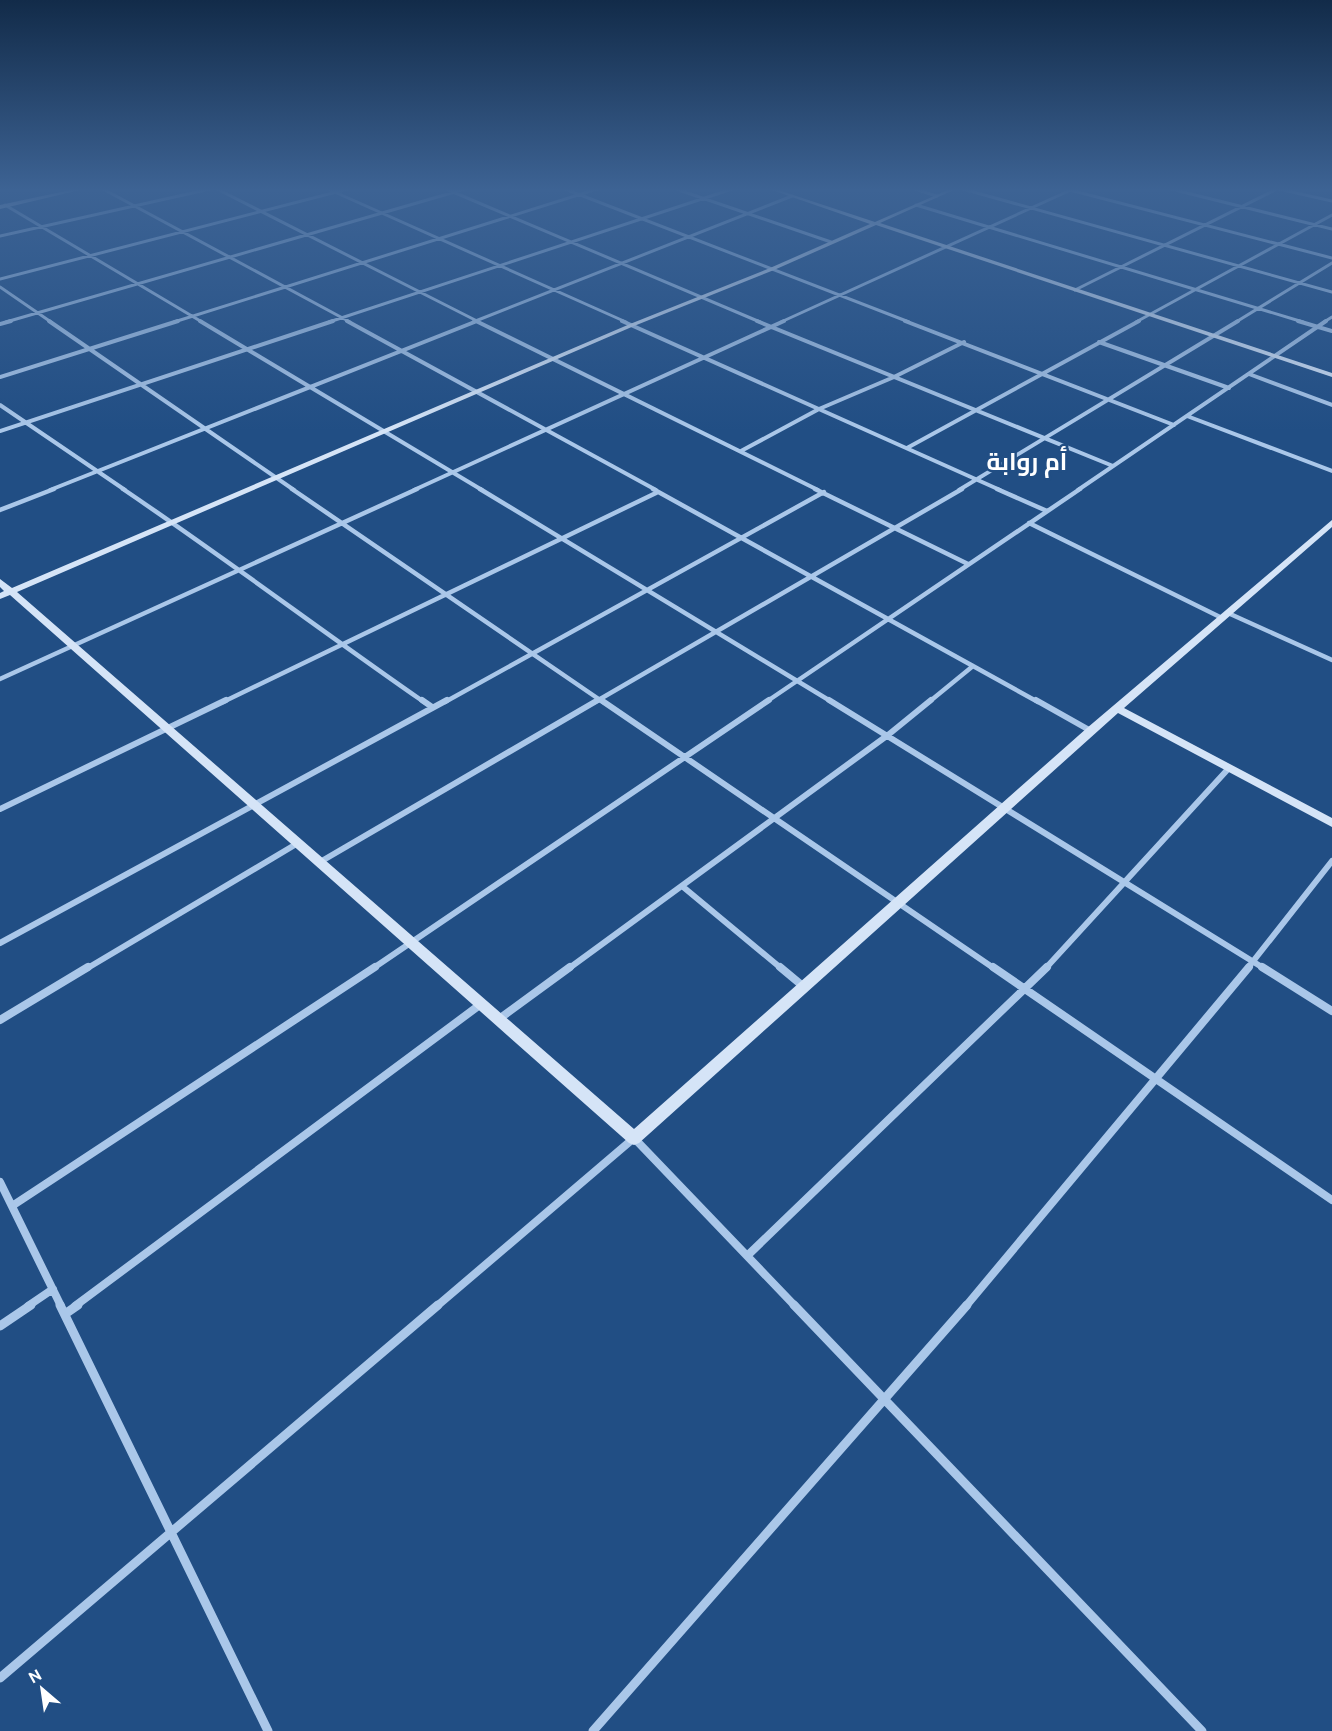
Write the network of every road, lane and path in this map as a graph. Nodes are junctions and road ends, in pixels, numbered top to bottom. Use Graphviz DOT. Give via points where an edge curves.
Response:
graph roads {
  1 [pos="36,270"];
  2 [pos="114,270"];
  3 [pos="186,270"];
  4 [pos="253,270"];
  5 [pos="340,270"];
  6 [pos="376,270"];
  7 [pos="488,270"];
  8 [pos="508,270"];
  9 [pos="607,270"];
  10 [pos="634,270"];
  11 [pos="770,270"];
  12 [pos="774,270"];
  13 [pos="896,270"];
  14 [pos="1015,270"];
  15 [pos="1115,270"];
  16 [pos="1129,270"];
  17 [pos="1231,270"];
  18 [pos="1252,270"];
  19 [pos="1319,270"];
  20 [pos="0,279"];
  21 [pos="1300,283"];
  22 [pos="138,284"];
  23 [pos="0,287"];
  24 [pos="284,287"];
  25 [pos="1076,290"];
  26 [pos="1195,290"];
  27 [pos="555,291"];
  28 [pos="420,292"];
  29 [pos="1332,292"];
  30 [pos="842,294"];
  31 [pos="698,297"];
  32 [pos="1258,309"];
  33 [pos="38,314"];
  34 [pos="1149,314"];
  35 [pos="193,317"];
  36 [pos="1332,317"];
  37 [pos="342,318"];
  38 [pos="478,321"];
  39 [pos="0,324"];
  40 [pos="632,325"];
  41 [pos="771,327"];
  42 [pos="1318,327"];
  43 [pos="1332,331"];
  44 [pos="1216,336"];
  45 [pos="964,342"];
  46 [pos="1099,342"];
  47 [pos="88,349"];
  48 [pos="249,350"];
  49 [pos="401,350"];
  50 [pos="1276,356"];
  51 [pos="704,357"];
  52 [pos="555,358"];
  53 [pos="1167,366"];
  54 [pos="1044,374"];
  55 [pos="1249,374"];
  56 [pos="1332,375"];
  57 [pos="0,377"];
  58 [pos="894,377"];
  59 [pos="141,386"];
  60 [pos="311,387"];
  61 [pos="1228,388"];
  62 [pos="477,392"];
  63 [pos="626,393"];
  64 [pos="1112,400"];
  65 [pos="0,405"];
  66 [pos="1332,405"];
  67 [pos="819,409"];
  68 [pos="977,411"];
  69 [pos="1187,416"];
  70 [pos="26,423"];
  71 [pos="1174,425"];
  72 [pos="203,428"];
  73 [pos="546,430"];
  74 [pos="0,431"];
  75 [pos="386,431"];
  76 [pos="1047,439"];
  77 [pos="907,448"];
  78 [pos="741,451"];
  79 [pos="1113,466"];
  80 [pos="1332,471"];
  81 [pos="97,472"];
  82 [pos="453,472"];
  83 [pos="275,478"];
  84 [pos="978,480"];
  85 [pos="658,492"];
  86 [pos="824,492"];
  87 [pos="0,510"];
  88 [pos="1047,511"];
  89 [pos="172,523"];
  90 [pos="341,523"];
  91 [pos="1029,523"];
  92 [pos="1332,523"];
  93 [pos="893,527"];
  94 [pos="562,538"];
  95 [pos="742,538"];
  96 [pos="968,564"];
  97 [pos="241,569"];
  98 [pos="810,576"];
  99 [pos="0,582"];
  100 [pos="646,589"];
  101 [pos="6,594"];
  102 [pos="445,594"];
  103 [pos="1225,616"];
  104 [pos="888,619"];
  105 [pos="716,631"];
  106 [pos="340,644"];
  107 [pos="73,646"];
  108 [pos="531,652"];
  109 [pos="1332,660"];
  110 [pos="973,666"];
  111 [pos="0,679"];
  112 [pos="797,681"];
  113 [pos="599,698"];
  114 [pos="432,707"];
  115 [pos="1118,709"];
  116 [pos="166,728"];
  117 [pos="1091,731"];
  118 [pos="888,735"];
  119 [pos="686,757"];
  120 [pos="1229,768"];
  121 [pos="256,806"];
  122 [pos="1006,807"];
  123 [pos="0,809"];
  124 [pos="776,818"];
  125 [pos="1332,823"];
  126 [pos="298,843"];
  127 [pos="1332,861"];
  128 [pos="320,862"];
  129 [pos="1125,881"];
  130 [pos="682,886"];
  131 [pos="900,902"];
  132 [pos="0,943"];
  133 [pos="412,943"];
  134 [pos="1254,962"];
  135 [pos="804,987"];
  136 [pos="1027,989"];
  137 [pos="482,1004"];
  138 [pos="1332,1011"];
  139 [pos="499,1019"];
  140 [pos="0,1020"];
  141 [pos="1158,1080"];
  142 [pos="634,1138"];
  143 [pos="0,1182"];
  144 [pos="1332,1200"];
  145 [pos="12,1206"];
  146 [pos="747,1256"];
  147 [pos="52,1289"];
  148 [pos="65,1314"];
  149 [pos="0,1326"];
  150 [pos="884,1399"];
  151 [pos="172,1532"];
  152 [pos="0,1678"];
  153 [pos="268,1731"];
  154 [pos="593,1731"];
  155 [pos="1202,1731"];
  1 -- 20 [label="street"];
  2 -- 22 [label="street"];
  3 -- 22 [label="street"];
  4 -- 24 [label="street"];
  5 -- 24 [label="street"];
  6 -- 28 [label="street"];
  7 -- 28 [label="street"];
  8 -- 27 [label="street"];
  9 -- 27 [label="street"];
  10 -- 31 [label="street"];
  11 -- 31 [label="street"];
  12 -- 30 [label="street"];
  13 -- 30 [label="street"];
  14 -- 25 [label="street"];
  15 -- 25 [label="street"];
  16 -- 26 [label="street"];
  17 -- 26 [label="street"];
  18 -- 21 [label="street"];
  19 -- 21 [label="street"];
  21 -- 29 [label="street"];
  21 -- 32 [label="street"];
  22 -- 33 [label="street"];
  22 -- 35 [label="street"];
  23 -- 33 [label="street"];
  24 -- 35 [label="street"];
  24 -- 37 [label="street"];
  25 -- 34 [label="street"];
  26 -- 32 [label="street"];
  26 -- 34 [label="street"];
  27 -- 38 [label="street"];
  27 -- 40 [label="street"];
  28 -- 37 [label="street"];
  28 -- 38 [label="street"];
  30 -- 41 [label="street"];
  30 -- 45 [label="street"];
  31 -- 40 [label="street"];
  31 -- 41 [label="street"];
  32 -- 42 [label="street"];
  32 -- 44 [label="street"];
  33 -- 39 [label="street"];
  33 -- 47 [label="street"];
  34 -- 44 [label="street"];
  34 -- 46 [label="street"];
  35 -- 47 [label="street"];
  35 -- 48 [label="street"];
  36 -- 42 [label="street"];
  37 -- 48 [label="street"];
  37 -- 49 [label="street"];
  38 -- 49 [label="street"];
  38 -- 52 [label="street"];
  40 -- 51 [label="street"];
  40 -- 52 [label="street"];
  41 -- 51 [label="street"];
  41 -- 58 [label="street"];
  42 -- 43 [label="street"];
  42 -- 50 [label="street"];
  44 -- 50 [label="street"];
  44 -- 53 [label="street"];
  45 -- 54 [label="street"];
  45 -- 58 [label="street"];
  46 -- 53 [label="street"];
  46 -- 54 [label="street"];
  47 -- 57 [label="street"];
  47 -- 59 [label="street"];
  48 -- 59 [label="street"];
  48 -- 60 [label="street"];
  49 -- 60 [label="street"];
  49 -- 62 [label="street"];
  50 -- 55 [label="street"];
  50 -- 56 [label="street"];
  51 -- 63 [label="street"];
  51 -- 67 [label="street"];
  52 -- 62 [label="street"];
  52 -- 63 [label="street"];
  53 -- 61 [label="street"];
  53 -- 64 [label="street"];
  54 -- 64 [label="street"];
  54 -- 68 [label="street"];
  55 -- 61 [label="street"];
  55 -- 66 [label="street"];
  58 -- 67 [label="street"];
  58 -- 68 [label="street"];
  59 -- 70 [label="street"];
  59 -- 72 [label="street"];
  60 -- 72 [label="street"];
  60 -- 75 [label="street"];
  61 -- 69 [label="street"];
  62 -- 73 [label="street"];
  62 -- 75 [label="street"];
  63 -- 73 [label="street"];
  63 -- 78 [label="street"];
  64 -- 71 [label="street"];
  64 -- 76 [label="street"];
  65 -- 70 [label="street"];
  67 -- 77 [label="street"];
  67 -- 78 [label="street"];
  68 -- 76 [label="street"];
  68 -- 77 [label="street"];
  69 -- 71 [label="street"];
  69 -- 80 [label="street"];
  70 -- 74 [label="street"];
  70 -- 81 [label="street"];
  71 -- 79 [label="street"];
  72 -- 81 [label="street"];
  72 -- 83 [label="street"];
  73 -- 82 [label="street"];
  73 -- 85 [label="street"];
  75 -- 82 [label="street"];
  75 -- 83 [label="street"];
  76 -- 79 [label="street"];
  76 -- 84 [label="street"];
  77 -- 84 [label="street"];
  78 -- 86 [label="street"];
  79 -- 88 [label="street"];
  81 -- 87 [label="street"];
  81 -- 89 [label="street"];
  82 -- 90 [label="street"];
  82 -- 94 [label="street"];
  83 -- 89 [label="street"];
  83 -- 90 [label="street"];
  84 -- 88 [label="street"];
  84 -- 93 [label="street"];
  85 -- 94 [label="street"];
  85 -- 95 [label="street"];
  86 -- 93 [label="street"];
  86 -- 95 [label="street"];
  88 -- 91 [label="street"];
  89 -- 97 [label="street"];
  89 -- 101 [label="street"];
  90 -- 97 [label="street"];
  90 -- 102 [label="street"];
  91 -- 96 [label="street"];
  91 -- 103 [label="street"];
  92 -- 103 [label="street"];
  93 -- 96 [label="street"];
  93 -- 98 [label="street"];
  94 -- 100 [label="street"];
  94 -- 102 [label="street"];
  95 -- 98 [label="street"];
  95 -- 100 [label="street"];
  96 -- 104 [label="street"];
  97 -- 106 [label="street"];
  97 -- 107 [label="street"];
  98 -- 104 [label="street"];
  98 -- 105 [label="street"];
  99 -- 101 [label="street"];
  100 -- 105 [label="street"];
  100 -- 108 [label="street"];
  101 -- 107 [label="street"];
  102 -- 106 [label="street"];
  102 -- 108 [label="street"];
  103 -- 109 [label="street"];
  103 -- 115 [label="street"];
  104 -- 110 [label="street"];
  104 -- 112 [label="street"];
  105 -- 112 [label="street"];
  105 -- 113 [label="street"];
  106 -- 114 [label="street"];
  106 -- 116 [label="street"];
  107 -- 111 [label="street"];
  107 -- 116 [label="street"];
  108 -- 113 [label="street"];
  108 -- 114 [label="street"];
  110 -- 117 [label="street"];
  110 -- 118 [label="street"];
  112 -- 118 [label="street"];
  112 -- 119 [label="street"];
  113 -- 119 [label="street"];
  113 -- 128 [label="street"];
  114 -- 121 [label="street"];
  115 -- 117 [label="street"];
  115 -- 120 [label="street"];
  116 -- 121 [label="street"];
  116 -- 123 [label="street"];
  117 -- 122 [label="street"];
  118 -- 122 [label="street"];
  118 -- 124 [label="street"];
  119 -- 124 [label="street"];
  119 -- 133 [label="street"];
  120 -- 125 [label="street"];
  120 -- 129 [label="street"];
  121 -- 126 [label="street"];
  121 -- 132 [label="street"];
  122 -- 129 [label="street"];
  122 -- 131 [label="street"];
  124 -- 130 [label="street"];
  124 -- 131 [label="street"];
  126 -- 128 [label="street"];
  126 -- 140 [label="street"];
  127 -- 134 [label="street"];
  128 -- 133 [label="street"];
  129 -- 134 [label="street"];
  129 -- 136 [label="street"];
  130 -- 135 [label="street"];
  130 -- 139 [label="street"];
  131 -- 135 [label="street"];
  131 -- 136 [label="street"];
  133 -- 137 [label="street"];
  133 -- 145 [label="street"];
  134 -- 138 [label="street"];
  134 -- 141 [label="street"];
  135 -- 142 [label="street"];
  136 -- 141 [label="street"];
  136 -- 146 [label="street"];
  137 -- 139 [label="street"];
  137 -- 148 [label="street"];
  139 -- 142 [label="street"];
  141 -- 144 [label="street"];
  141 -- 150 [label="street"];
  142 -- 146 [label="street"];
  142 -- 151 [label="street"];
  143 -- 145 [label="street"];
  145 -- 147 [label="street"];
  146 -- 150 [label="street"];
  147 -- 148 [label="street"];
  147 -- 149 [label="street"];
  148 -- 151 [label="street"];
  150 -- 154 [label="street"];
  150 -- 155 [label="street"];
  151 -- 152 [label="street"];
  151 -- 153 [label="street"];
}
